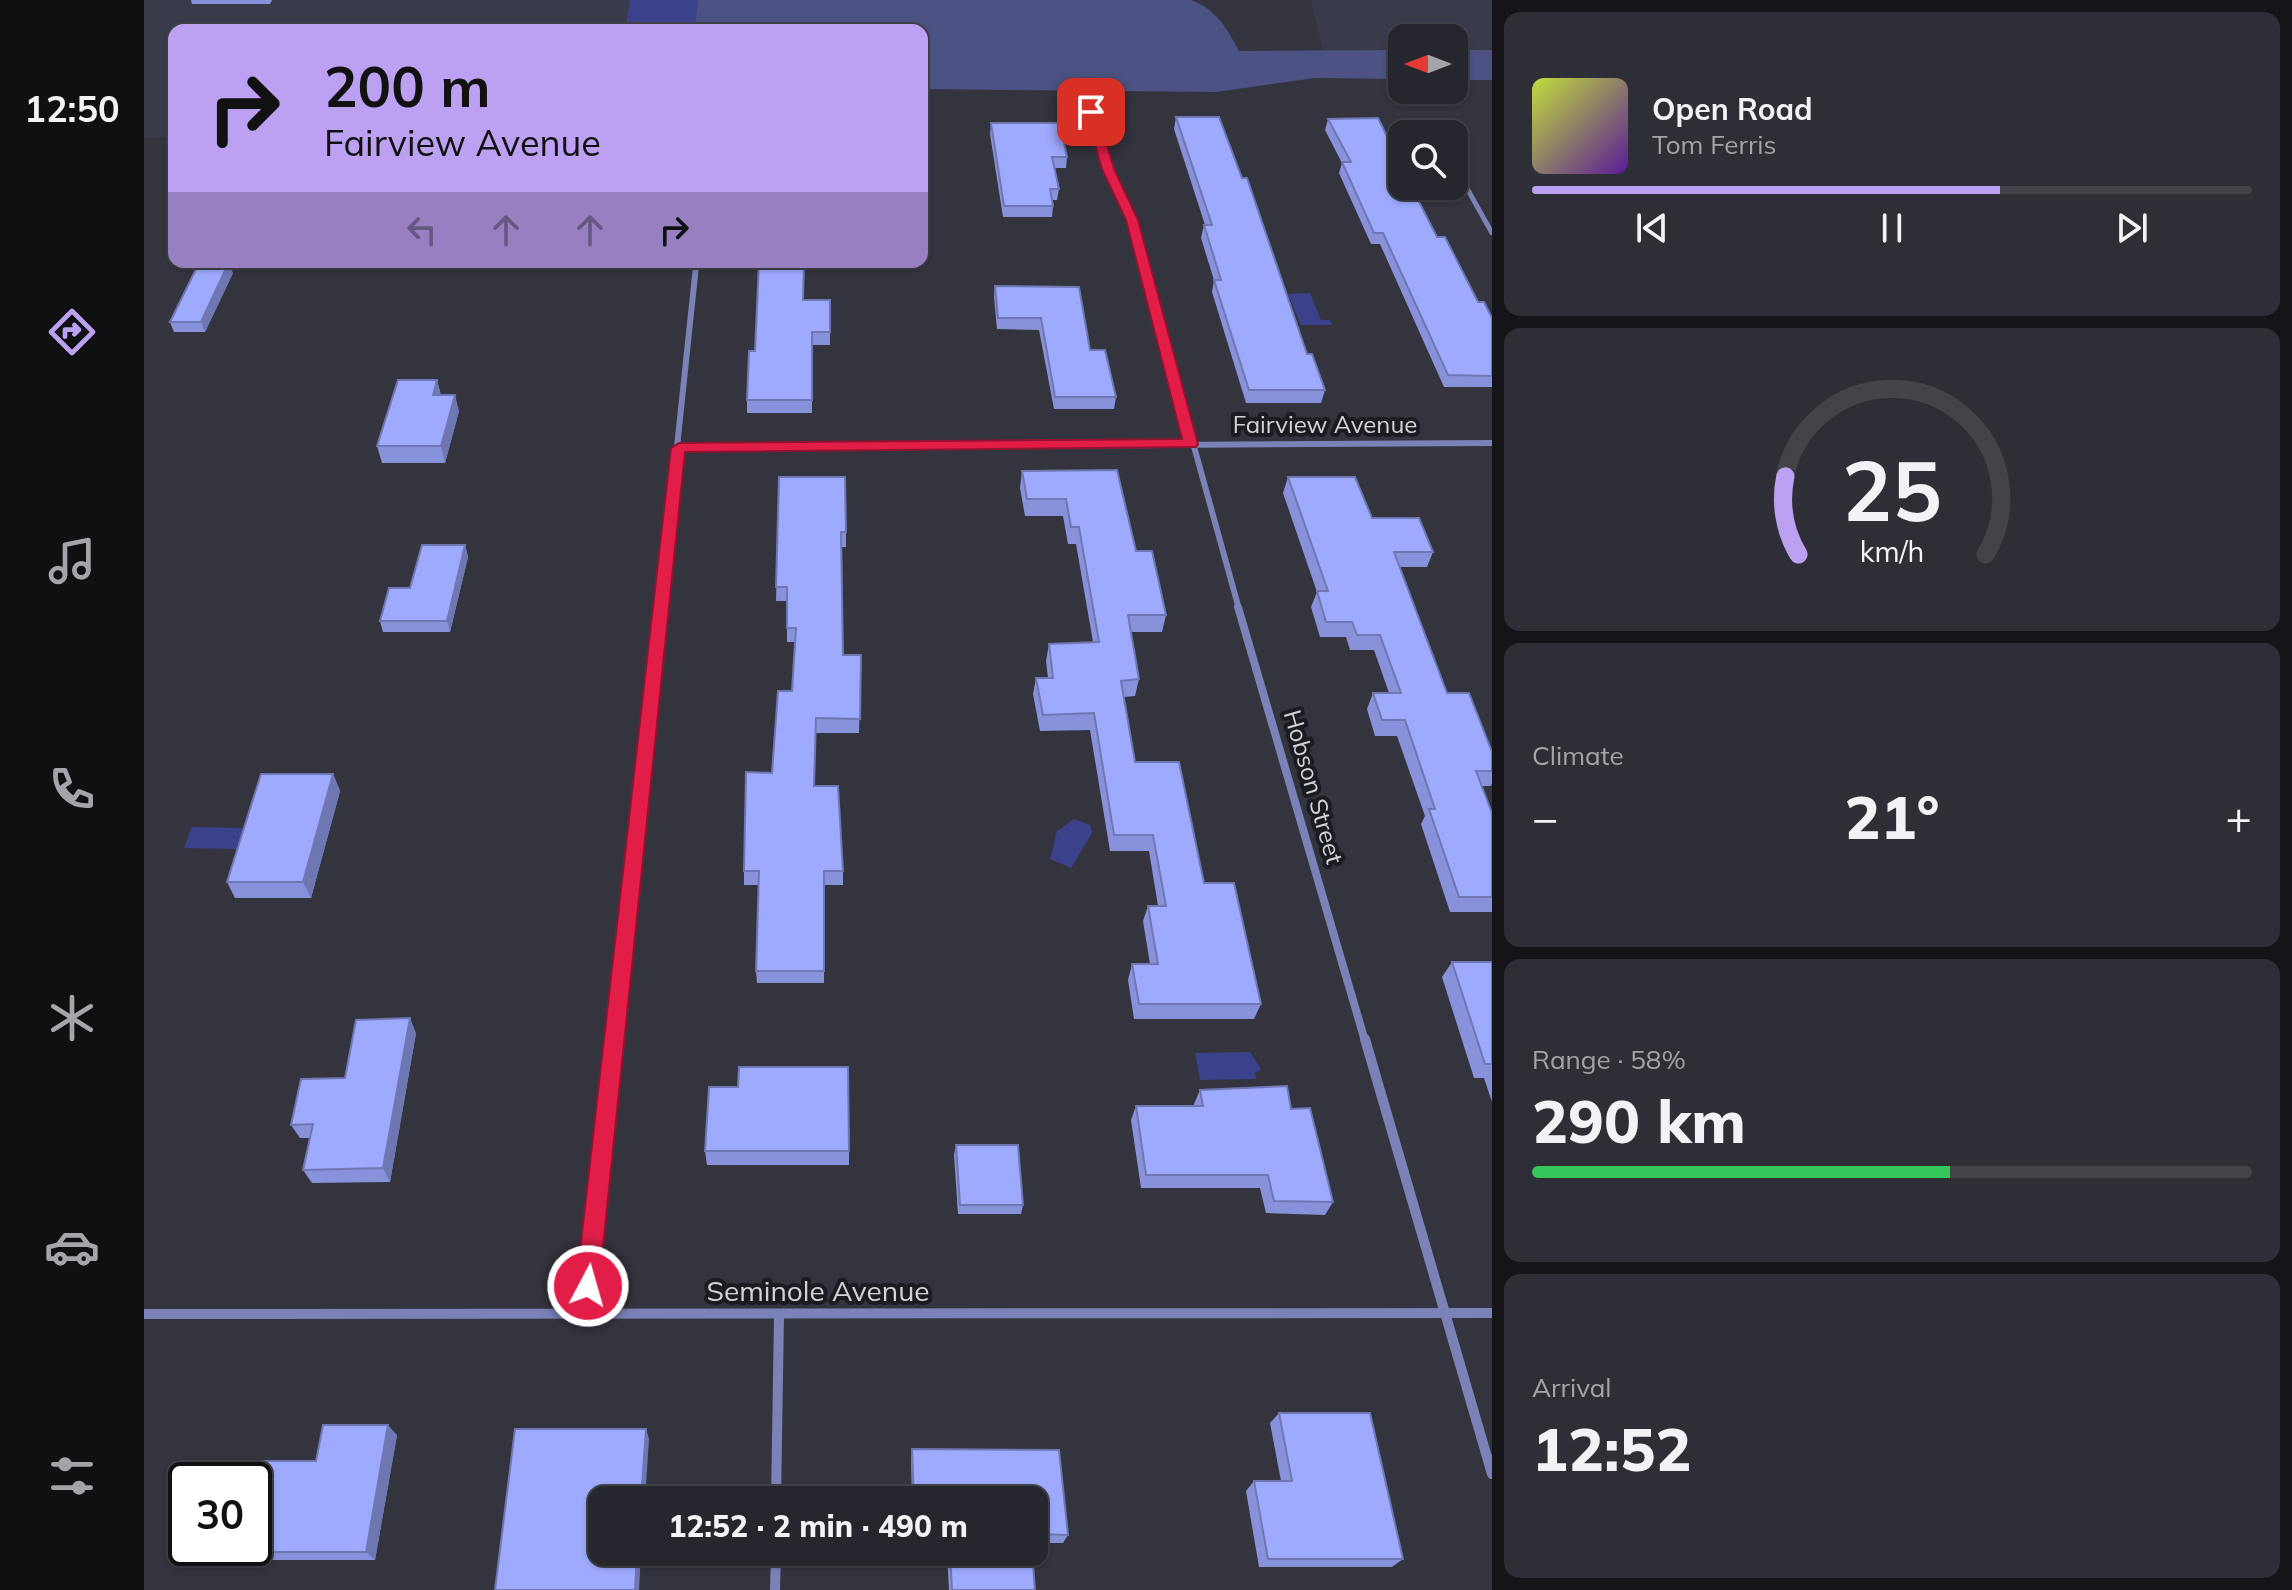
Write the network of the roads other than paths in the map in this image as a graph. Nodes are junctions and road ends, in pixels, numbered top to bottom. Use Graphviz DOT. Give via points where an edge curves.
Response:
graph roads {
  1 [pos="1091,112"];
  2 [pos="1468,190"];
  3 [pos="1492,233"];
  4 [pos="695,268"];
  5 [pos="1492,443"];
  6 [pos="1191,444"];
  7 [pos="679,448"];
  8 [pos="1447,1313"];
  9 [pos="1492,1313"];
  10 [pos="144,1314"];
  11 [pos="585,1316"];
  12 [pos="779,1316"];
  13 [pos="1492,1474"];
  14 [pos="776,1486"];
  15 [pos="776,1566"];
  16 [pos="775,1590"];
  1 -- 6 [label="street, Hobson Street" via="1108,169 1132,220"];
  2 -- 3 [label="street"];
  4 -- 7 [label="street"];
  5 -- 6 [label="street, Fairview Avenue"];
  6 -- 7 [label="street, Fairview Avenue"];
  6 -- 8 [label="street, Hobson Street"];
  7 -- 11 [label="street"];
  8 -- 9 [label="street, Seminole Avenue"];
  8 -- 12 [label="street, Seminole Avenue"];
  8 -- 13 [label="street, Hobson Street"];
  10 -- 11 [label="street, Seminole Avenue"];
  11 -- 12 [label="street, Seminole Avenue"];
  12 -- 14 [label="street"];
  15 -- 16 [label="street"];
}
